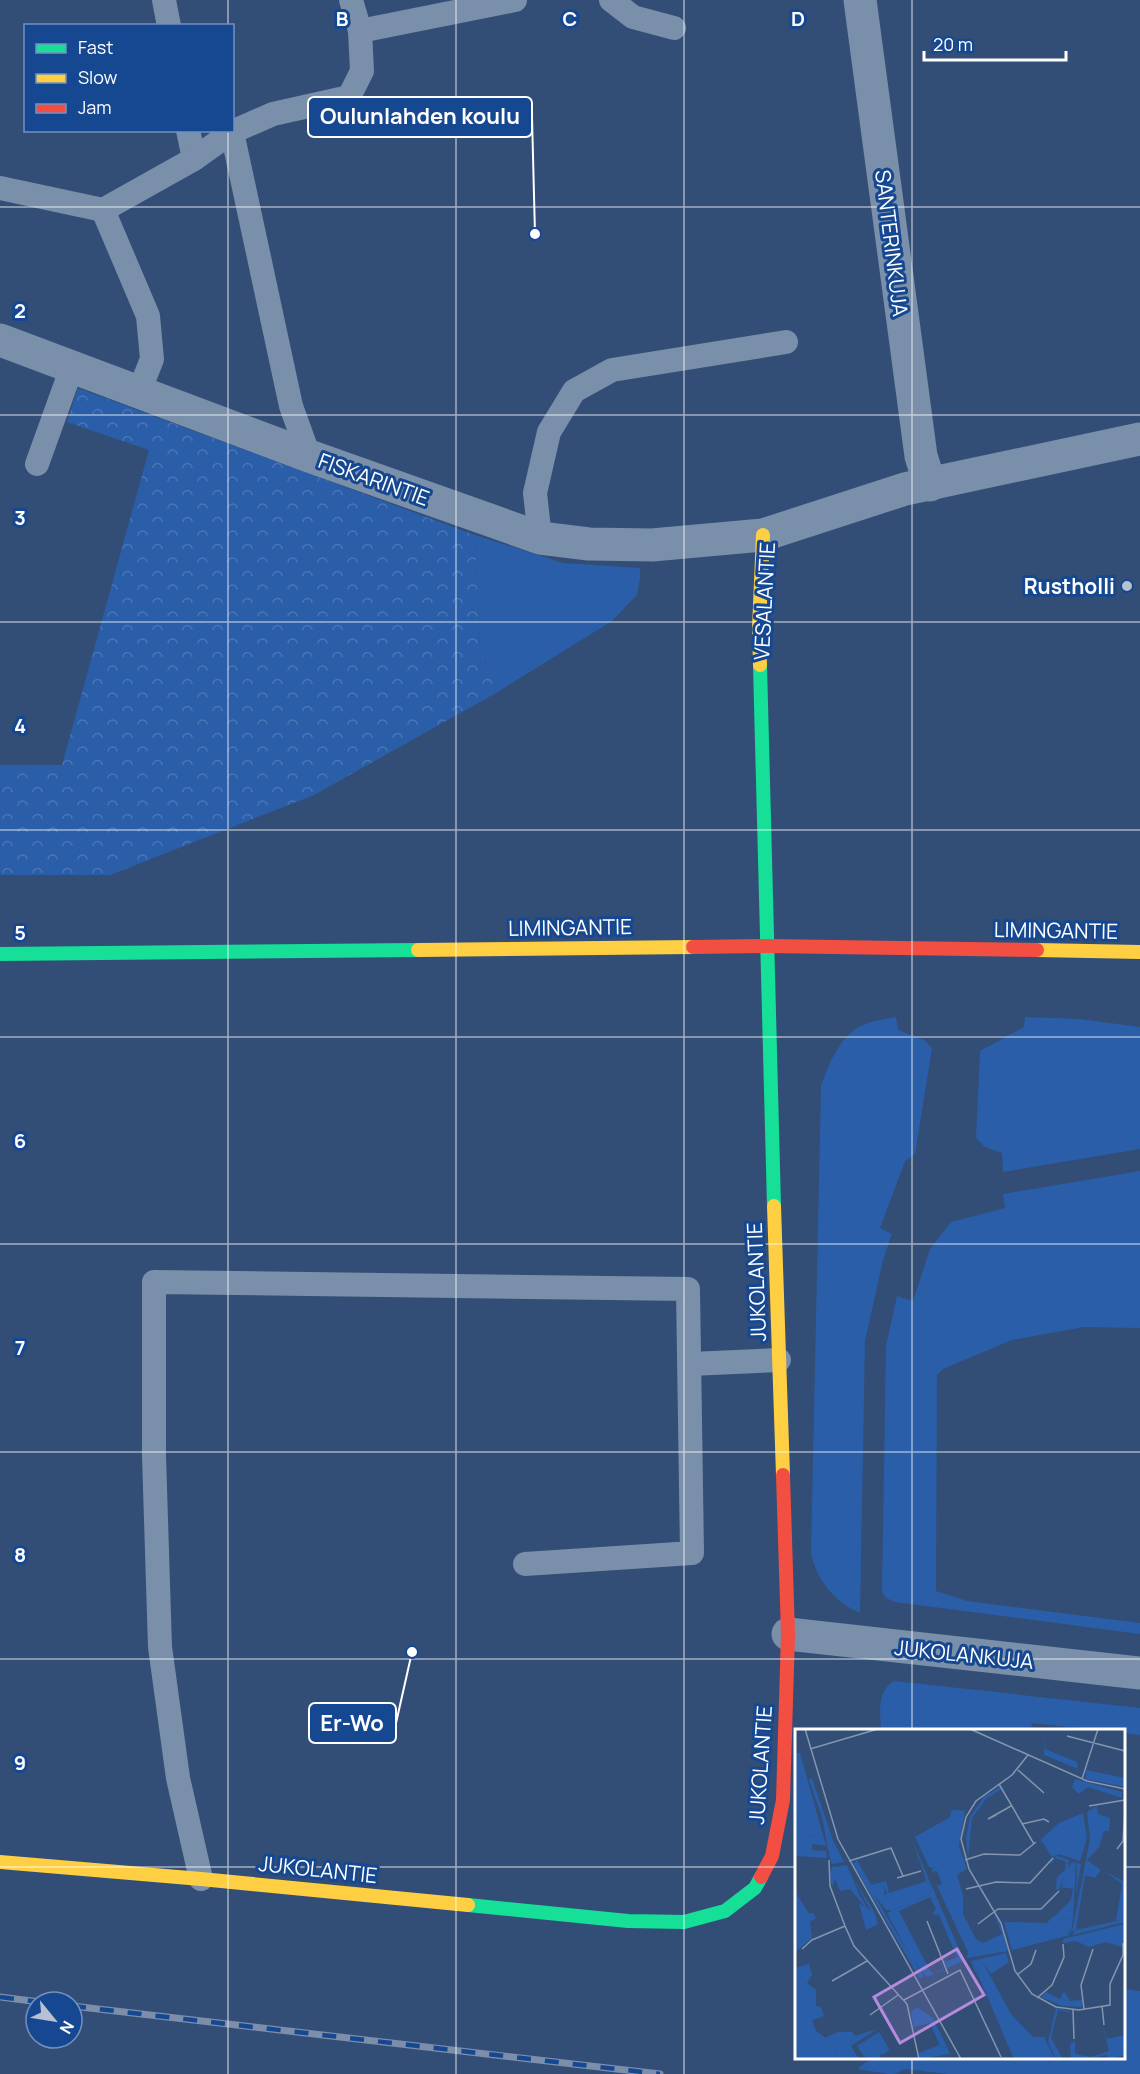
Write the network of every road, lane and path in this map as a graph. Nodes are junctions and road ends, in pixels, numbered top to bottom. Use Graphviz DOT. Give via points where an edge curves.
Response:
graph roads {
  1 [pos="164,0"];
  2 [pos="351,0"];
  3 [pos="515,0"];
  4 [pos="611,0"];
  5 [pos="860,0"];
  6 [pos="169,24"];
  7 [pos="674,28"];
  8 [pos="360,31"];
  9 [pos="234,131"];
  10 [pos="188,132"];
  11 [pos="232,132"];
  12 [pos="194,159"];
  13 [pos="0,188"];
  14 [pos="103,210"];
  15 [pos="0,340"];
  16 [pos="786,342"];
  17 [pos="72,367"];
  18 [pos="139,392"];
  19 [pos="1140,439"];
  20 [pos="309,456"];
  21 [pos="37,464"];
  22 [pos="930,484"];
  23 [pos="763,535"];
  24 [pos="540,538"];
  25 [pos="766,946"];
  26 [pos="1140,952"];
  27 [pos="0,954"];
  28 [pos="779,1360"];
  29 [pos="690,1364"];
  30 [pos="525,1564"];
  31 [pos="788,1634"];
  32 [pos="1140,1673"];
  33 [pos="0,1862"];
  34 [pos="201,1879"];
  1 -- 6 [label="lane"];
  2 -- 8 [label="lane"];
  3 -- 8 [label="lane"];
  4 -- 7 [label="lane" via="633,17"];
  5 -- 22 [label="street, SANTERINKUJA" via="921,456"];
  8 -- 9 [label="lane" via="362,71 349,97 273,114"];
  10 -- 12 [label="lane"];
  11 -- 12 [label="lane"];
  11 -- 20 [label="lane" via="291,406"];
  12 -- 14 [label="lane"];
  13 -- 14 [label="lane"];
  14 -- 18 [label="lane" via="148,315 152,359"];
  15 -- 17 [label="street, FISKARINTIE"];
  16 -- 24 [label="lane" via="612,370 574,391 549,432 535,493"];
  17 -- 18 [label="street, FISKARINTIE"];
  17 -- 21 [label="lane"];
  18 -- 20 [label="street, FISKARINTIE"];
  19 -- 22 [label="street, VESALANTIE"];
  20 -- 24 [label="street, FISKARINTIE"];
  22 -- 23 [label="street, VESALANTIE"];
  23 -- 24 [label="street, FISKARINTIE" via="652,545"];
  23 -- 25 [label="street, VESALANTIE" via="759,628"];
  25 -- 26 [label="street, LIMINGANTIE"];
  25 -- 27 [label="street, LIMINGANTIE"];
  25 -- 28 [label="street, JUKOLANTIE"];
  28 -- 29 [label="lane"];
  28 -- 31 [label="street, JUKOLANTIE"];
  29 -- 30 [label="lane" via="692,1553"];
  29 -- 34 [label="lane" via="688,1289 154,1282 160,1647 178,1778"];
  31 -- 32 [label="street, JUKOLANKUJA"];
  31 -- 34 [label="street, JUKOLANTIE" via="783,1800 772,1856 755,1888 725,1911 684,1922 628,1921"];
  33 -- 34 [label="street, JUKOLANTIE"];
}
